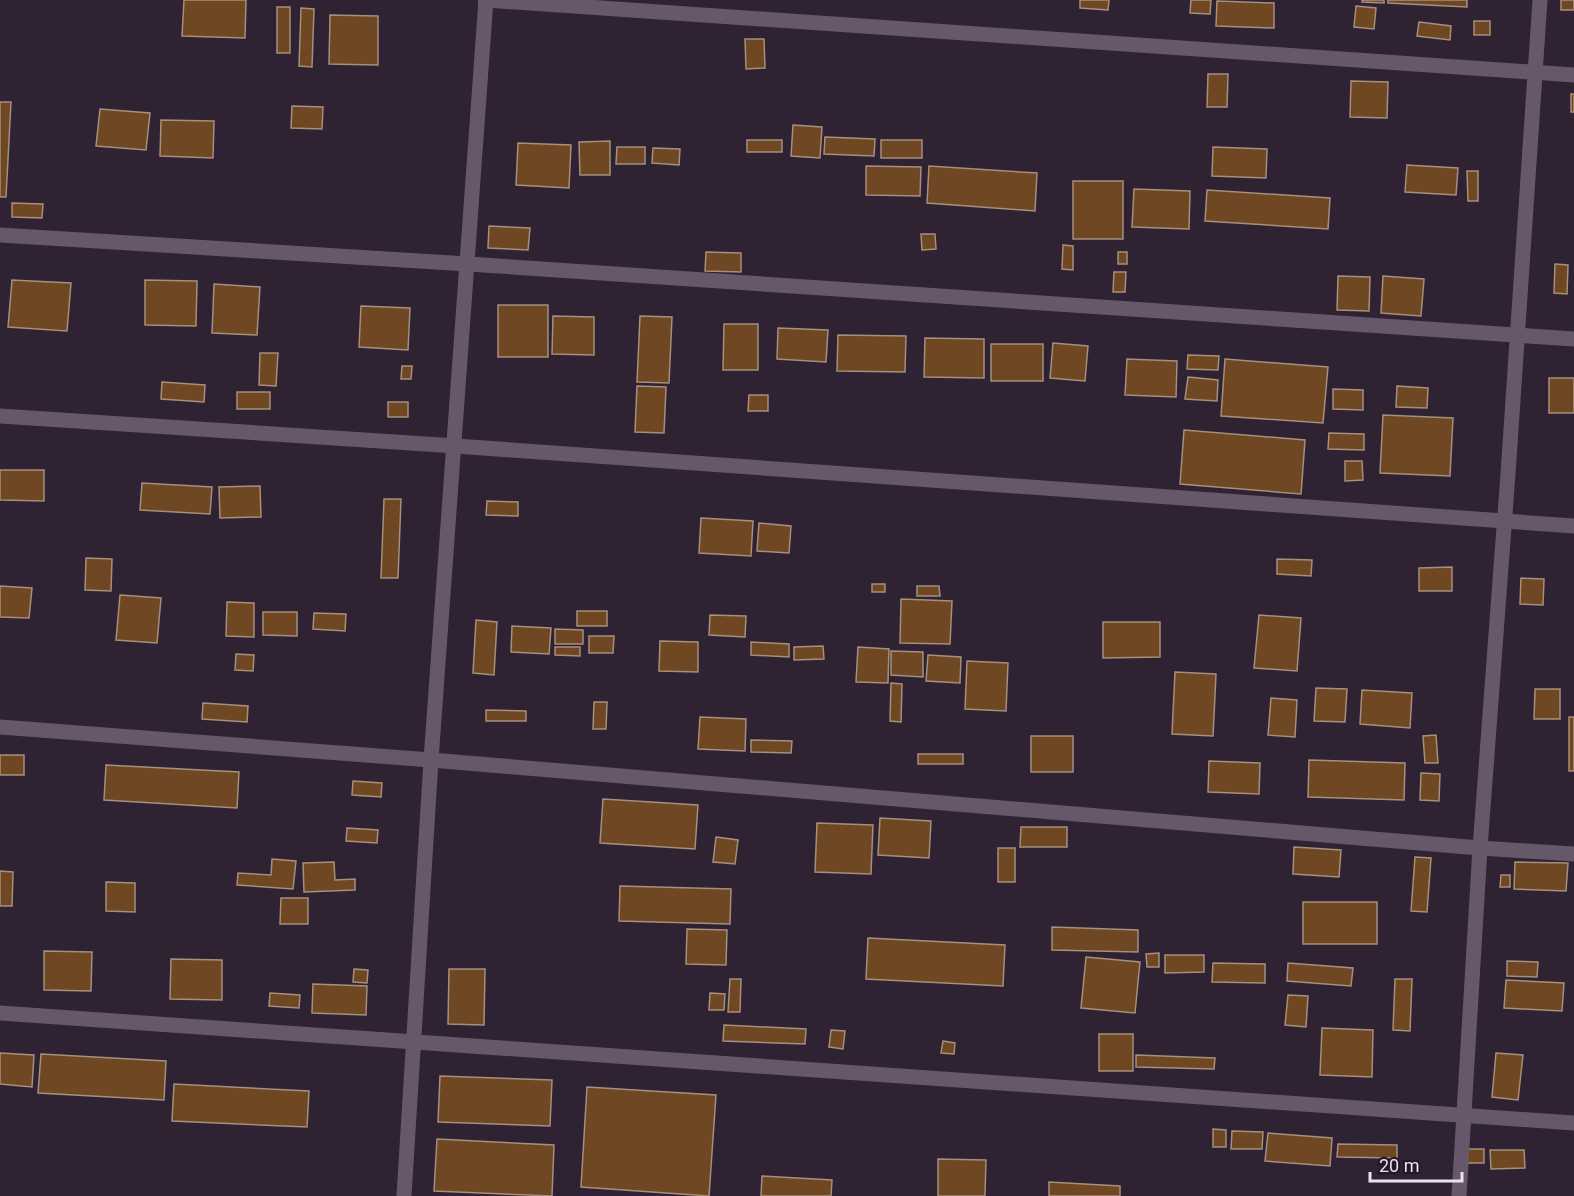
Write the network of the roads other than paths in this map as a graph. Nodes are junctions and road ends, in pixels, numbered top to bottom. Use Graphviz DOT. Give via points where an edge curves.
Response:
graph roads {
  1 [pos="486,0"];
  2 [pos="1540,0"];
  3 [pos="1535,72"];
  4 [pos="1574,75"];
  5 [pos="0,235"];
  6 [pos="468,264"];
  7 [pos="1517,335"];
  8 [pos="1574,339"];
  9 [pos="0,416"];
  10 [pos="456,446"];
  11 [pos="1504,521"];
  12 [pos="1574,526"];
  13 [pos="0,727"];
  14 [pos="432,760"];
  15 [pos="1480,848"];
  16 [pos="1574,854"];
  17 [pos="0,1013"];
  18 [pos="414,1042"];
  19 [pos="1464,1116"];
  20 [pos="1574,1123"];
  21 [pos="404,1196"];
  22 [pos="1459,1196"];
  1 -- 3 [label="street"];
  1 -- 6 [label="street"];
  2 -- 3 [label="street"];
  3 -- 4 [label="street"];
  3 -- 7 [label="street"];
  5 -- 6 [label="street"];
  6 -- 7 [label="street"];
  6 -- 10 [label="street"];
  7 -- 8 [label="street"];
  7 -- 11 [label="street"];
  9 -- 10 [label="street"];
  10 -- 11 [label="street"];
  10 -- 14 [label="street"];
  11 -- 12 [label="street"];
  11 -- 15 [label="street"];
  13 -- 14 [label="street"];
  14 -- 15 [label="street"];
  14 -- 18 [label="street"];
  15 -- 16 [label="street"];
  15 -- 19 [label="street"];
  17 -- 18 [label="street"];
  18 -- 19 [label="street"];
  18 -- 21 [label="street"];
  19 -- 20 [label="street"];
  19 -- 22 [label="street"];
}
